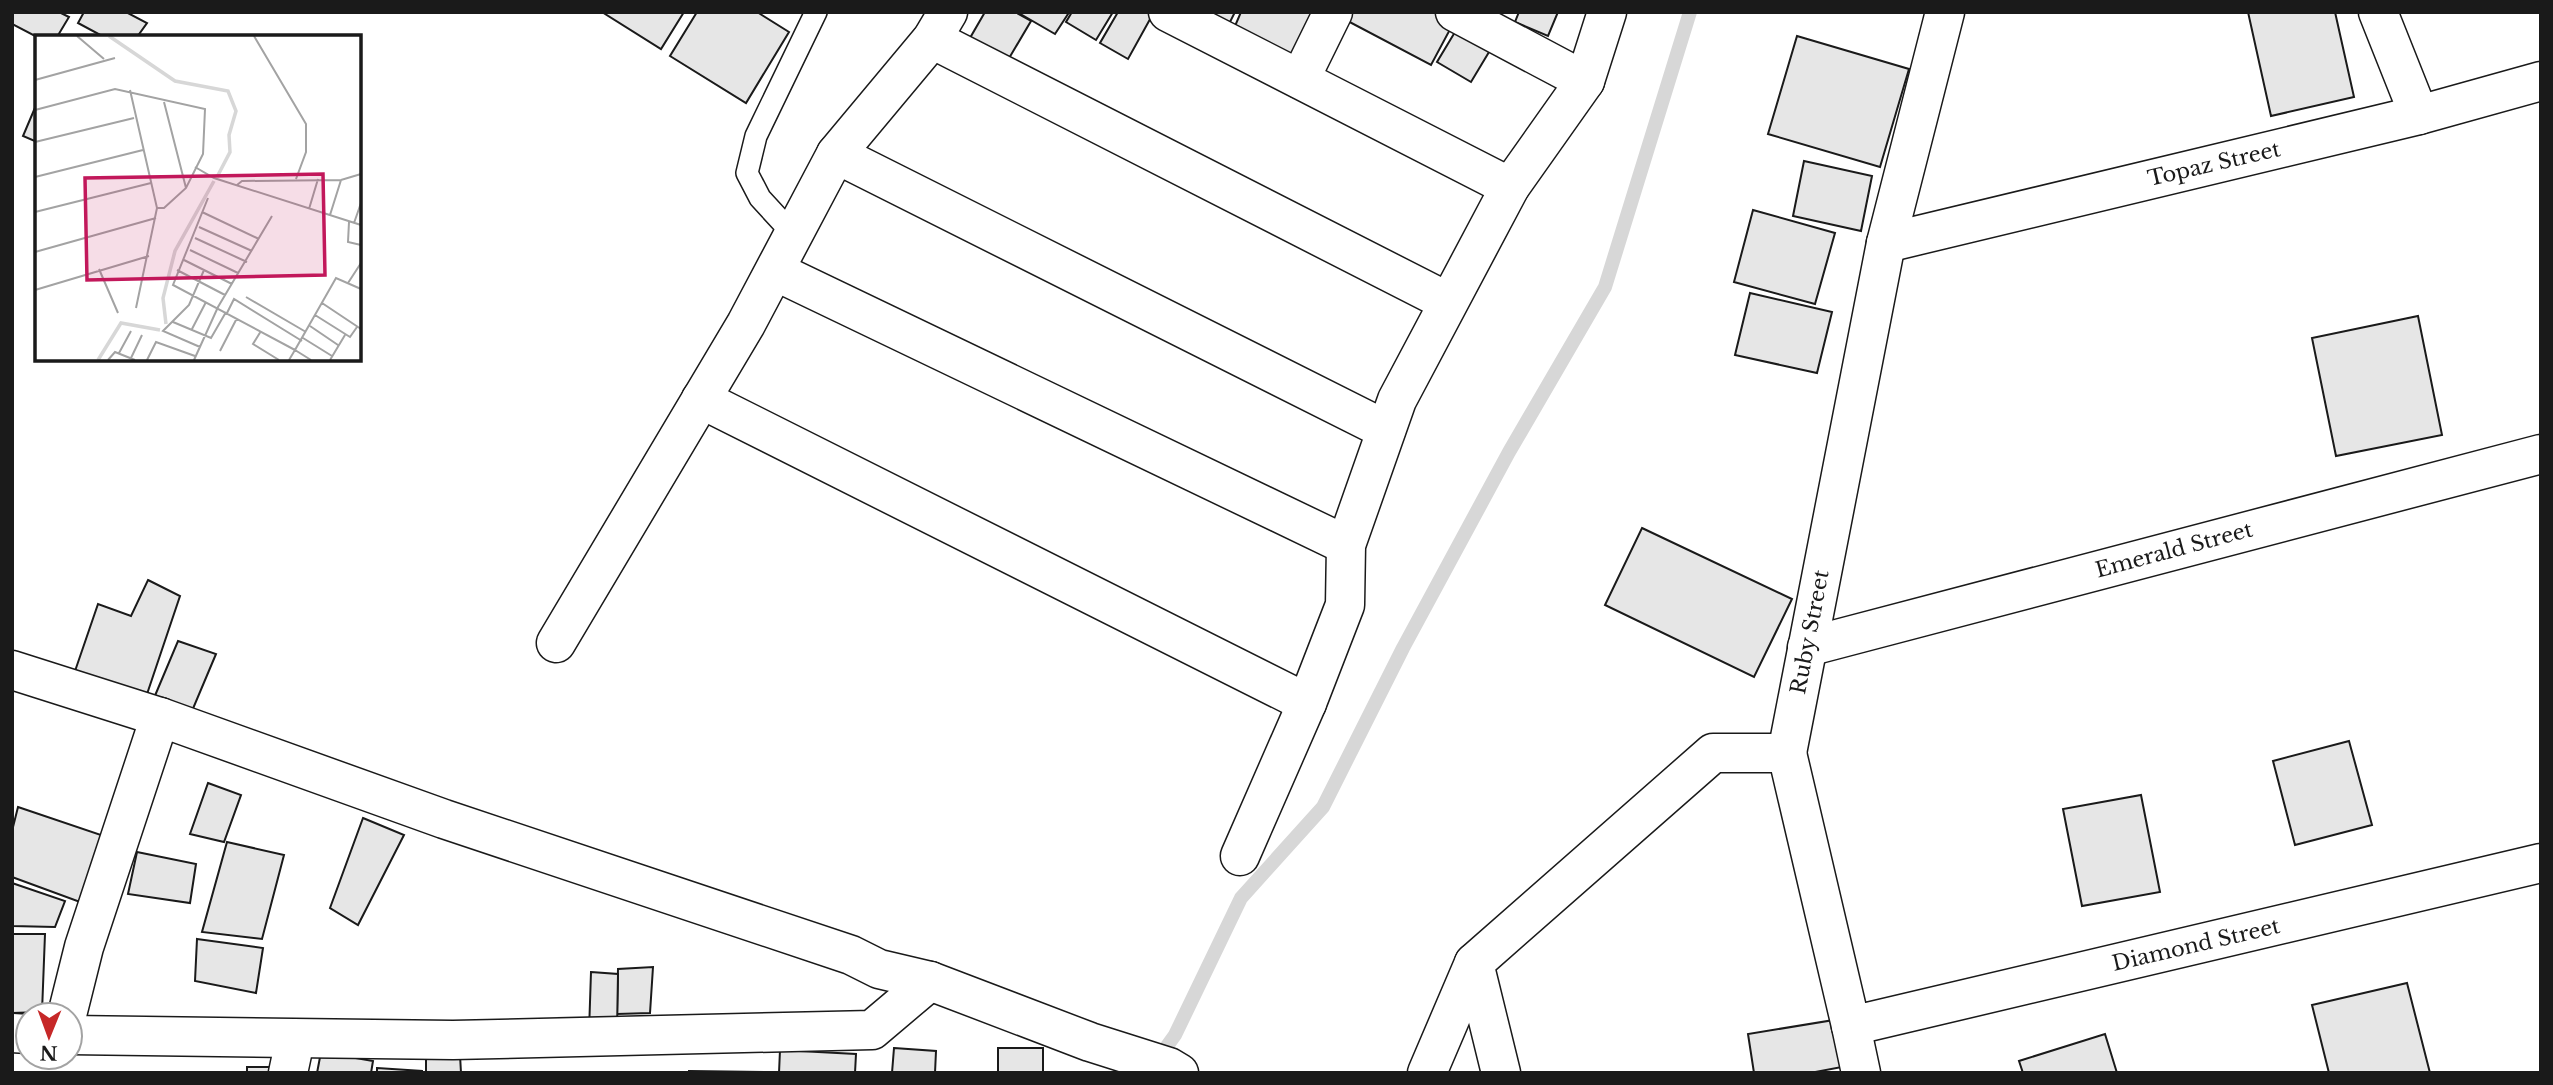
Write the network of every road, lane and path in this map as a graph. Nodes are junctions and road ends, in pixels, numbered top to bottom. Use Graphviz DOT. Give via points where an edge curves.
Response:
graph roads {
  1 [pos="816,12"];
  2 [pos="1168,12"];
  3 [pos="1333,12"];
  4 [pos="1455,12"];
  5 [pos="1607,12"];
  6 [pos="1945,12"];
  7 [pos="2378,12"];
  8 [pos="940,26"];
  9 [pos="1300,79"];
  10 [pos="1584,81"];
  11 [pos="2541,81"];
  12 [pos="2419,115"];
  13 [pos="836,154"];
  14 [pos="1510,187"];
  15 [pos="794,235"];
  16 [pos="1886,243"];
  17 [pos="775,271"];
  18 [pos="1448,302"];
  19 [pos="701,399"];
  20 [pos="1386,430"];
  21 [pos="2541,454"];
  22 [pos="1346,545"];
  23 [pos="556,643"];
  24 [pos="1807,646"];
  25 [pos="12,670"];
  26 [pos="1307,703"];
  27 [pos="159,718"];
  28 [pos="1787,753"];
  29 [pos="1240,856"];
  30 [pos="2541,863"];
  31 [pos="1474,963"];
  32 [pos="930,981"];
  33 [pos="70,1001"];
  34 [pos="1851,1026"];
  35 [pos="84,1036"];
  36 [pos="292,1056"];
  37 [pos="1175,1070"];
  38 [pos="1427,1073"];
  39 [pos="1500,1073"];
  40 [pos="1861,1073"];
  1 -- 15 [label="lane" via="755,136 747,173 760,198"];
  2 -- 9 [label="street"];
  3 -- 9 [label="street"];
  4 -- 10 [label="street"];
  5 -- 10 [label="street"];
  6 -- 16 [label="street, Ruby Street"];
  7 -- 12 [label="street"];
  8 -- 13 [label="street"];
  8 -- 18 [label="street"];
  9 -- 14 [label="street"];
  10 -- 14 [label="street"];
  11 -- 12 [label="street, Topaz Street"];
  12 -- 16 [label="street, Topaz Street"];
  13 -- 15 [label="street"];
  13 -- 20 [label="street"];
  14 -- 18 [label="street"];
  15 -- 17 [label="street"];
  16 -- 24 [label="street, Ruby Street"];
  17 -- 19 [label="street"];
  17 -- 22 [label="street"];
  18 -- 20 [label="street"];
  19 -- 23 [label="street"];
  19 -- 26 [label="street"];
  20 -- 22 [label="street"];
  21 -- 24 [label="street, Emerald Street"];
  22 -- 26 [label="street" via="1345,605"];
  24 -- 28 [label="street, Ruby Street"];
  25 -- 27 [label="street"];
  26 -- 29 [label="street"];
  27 -- 32 [label="street" via="851,955 879,969"];
  27 -- 33 [label="street"];
  28 -- 31 [label="street" via="1713,753"];
  28 -- 34 [label="street"];
  30 -- 34 [label="street, Diamond Street"];
  31 -- 38 [label="street"];
  31 -- 39 [label="street"];
  32 -- 36 [label="street" via="872,1030 453,1040"];
  32 -- 37 [label="street"];
  34 -- 40 [label="street"];
  35 -- 36 [label="street"];
}
